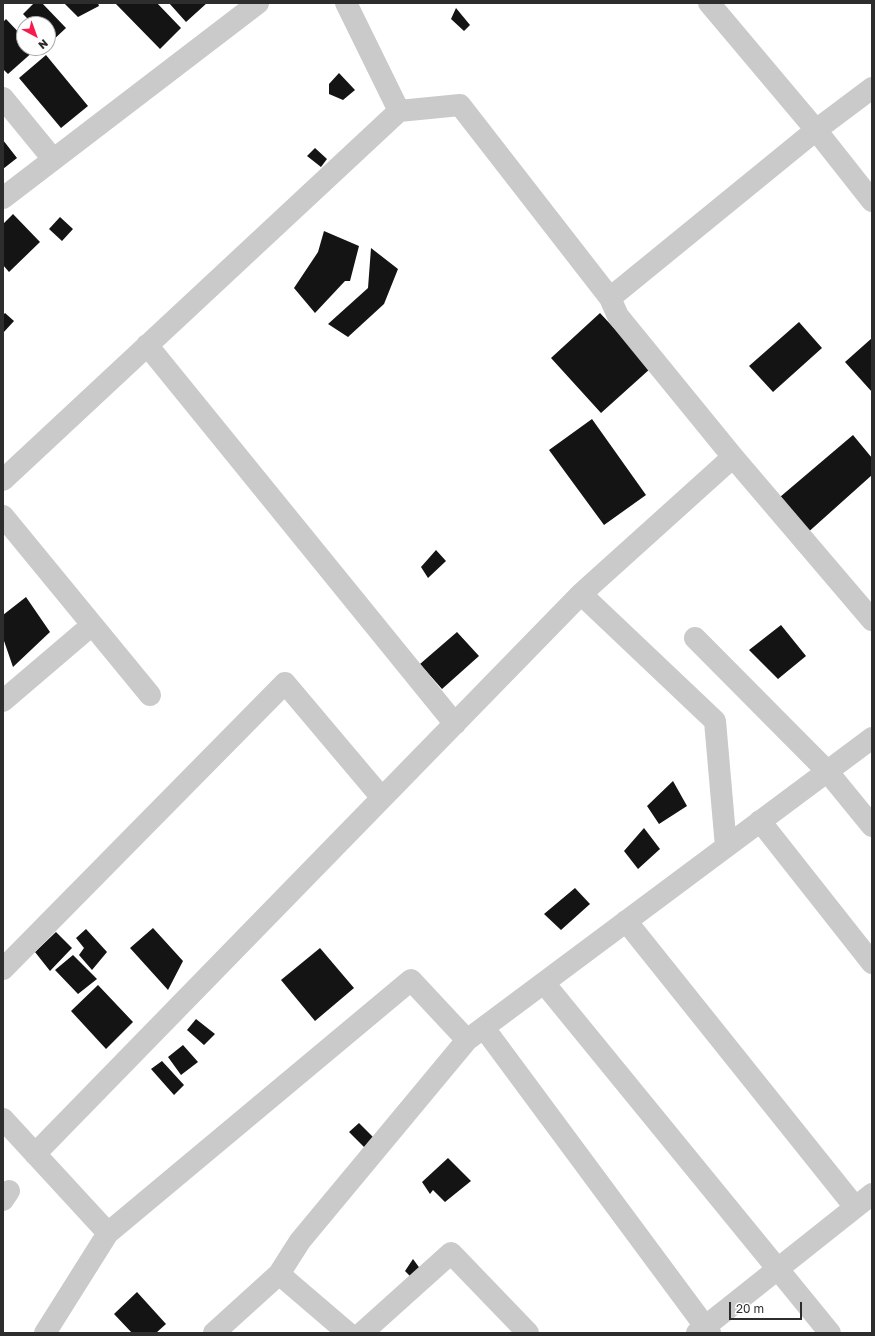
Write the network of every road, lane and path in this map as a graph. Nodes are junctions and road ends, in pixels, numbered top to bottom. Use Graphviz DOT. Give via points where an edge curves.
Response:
graph roads {
  1 [pos="258,3"];
  2 [pos="346,3"];
  3 [pos="709,3"];
  4 [pos="872,88"];
  5 [pos="3,98"];
  6 [pos="399,111"];
  7 [pos="816,130"];
  8 [pos="53,159"];
  9 [pos="3,198"];
  10 [pos="872,201"];
  11 [pos="610,298"];
  12 [pos="147,345"];
  13 [pos="733,457"];
  14 [pos="3,480"];
  15 [pos="3,516"];
  16 [pos="581,594"];
  17 [pos="872,620"];
  18 [pos="92,625"];
  19 [pos="695,638"];
  20 [pos="150,696"];
  21 [pos="3,701"];
  22 [pos="455,724"];
  23 [pos="872,738"];
  24 [pos="827,772"];
  25 [pos="382,798"];
  26 [pos="760,821"];
  27 [pos="872,826"];
  28 [pos="726,847"];
  29 [pos="626,921"];
  30 [pos="872,963"];
  31 [pos="3,969"];
  32 [pos="544,983"];
  33 [pos="476,1034"];
  34 [pos="3,1119"];
  35 [pos="35,1154"];
  36 [pos="864,1201"];
  37 [pos="108,1233"];
  38 [pos="778,1269"];
  39 [pos="279,1274"];
  40 [pos="704,1331"];
  41 [pos="45,1333"];
  42 [pos="214,1333"];
  43 [pos="348,1333"];
  44 [pos="362,1333"];
  45 [pos="528,1333"];
  46 [pos="830,1333"];
  1 -- 8 [label="street"];
  2 -- 6 [label="street"];
  3 -- 7 [label="street"];
  4 -- 7 [label="street"];
  5 -- 8 [label="street"];
  6 -- 11 [label="street" via="460,105"];
  6 -- 12 [label="street"];
  7 -- 10 [label="street"];
  7 -- 11 [label="street"];
  8 -- 9 [label="street"];
  11 -- 13 [label="street" via="618,316"];
  12 -- 14 [label="street"];
  12 -- 22 [label="street"];
  13 -- 16 [label="street"];
  13 -- 17 [label="street"];
  15 -- 18 [label="street"];
  16 -- 22 [label="street"];
  16 -- 28 [label="street" via="715,720"];
  18 -- 20 [label="street"];
  18 -- 21 [label="street"];
  19 -- 24 [label="street"];
  22 -- 25 [label="street"];
  23 -- 24 [label="street"];
  24 -- 26 [label="street"];
  24 -- 27 [label="street"];
  25 -- 31 [label="street" via="285,683"];
  25 -- 35 [label="street"];
  26 -- 28 [label="street"];
  26 -- 30 [label="street"];
  28 -- 29 [label="street"];
  29 -- 32 [label="street"];
  29 -- 36 [label="street"];
  32 -- 33 [label="street"];
  32 -- 38 [label="street"];
  33 -- 37 [label="street" via="411,980"];
  33 -- 39 [label="street" via="300,1241"];
  33 -- 40 [label="street"];
  34 -- 35 [label="street"];
  35 -- 37 [label="street"];
  36 -- 38 [label="street"];
  37 -- 41 [label="street"];
  38 -- 40 [label="street"];
  38 -- 46 [label="street"];
  39 -- 42 [label="street"];
  39 -- 43 [label="street"];
  44 -- 45 [label="street" via="451,1253"];
}
